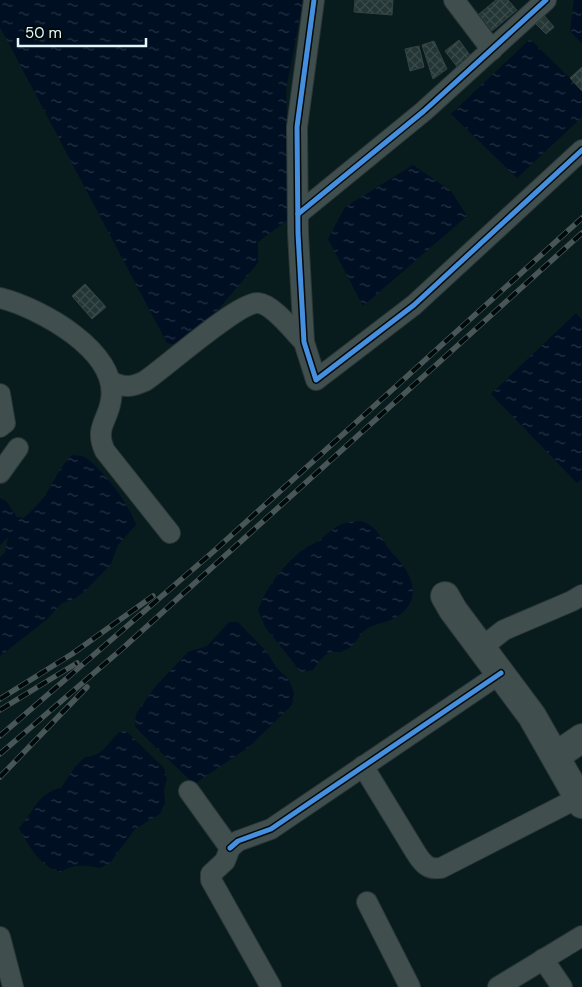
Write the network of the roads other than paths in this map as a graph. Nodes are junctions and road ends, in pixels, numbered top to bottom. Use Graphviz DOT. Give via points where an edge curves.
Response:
graph roads {
  1 [pos="314,0"];
  2 [pos="454,0"];
  3 [pos="546,0"];
  4 [pos="492,50"];
  5 [pos="582,150"];
  6 [pos="298,214"];
  7 [pos="0,298"];
  8 [pos="304,342"];
  9 [pos="112,382"];
  10 [pos="0,394"];
  11 [pos="0,426"];
  12 [pos="18,448"];
  13 [pos="0,473"];
  14 [pos="170,533"];
  15 [pos="582,595"];
  16 [pos="445,596"];
  17 [pos="487,642"];
  18 [pos="501,673"];
  19 [pos="569,747"];
  20 [pos="363,766"];
  21 [pos="189,791"];
  22 [pos="580,801"];
  23 [pos="230,848"];
  24 [pos="367,902"];
  25 [pos="582,936"];
  26 [pos="0,937"];
  27 [pos="543,959"];
  28 [pos="13,987"];
  29 [pos="271,987"];
  30 [pos="410,987"];
  31 [pos="498,987"];
  32 [pos="562,987"];
  1 -- 6 [label="street" via="297,127"];
  2 -- 4 [label="street"];
  3 -- 4 [label="street"];
  4 -- 6 [label="street" via="424,111"];
  5 -- 8 [label="street" via="414,305 316,380"];
  6 -- 8 [label="street"];
  7 -- 9 [label="street" via="52,319 93,352 106,367"];
  8 -- 9 [label="street" via="268,306 258,303 235,312 146,381 123,387"];
  9 -- 14 [label="street" via="111,401 100,440 105,451"];
  10 -- 11 [label="street" via="5,423"];
  12 -- 13 [label="street"];
  15 -- 17 [label="street"];
  16 -- 17 [label="street" via="453,610"];
  17 -- 18 [label="street"];
  18 -- 19 [label="street" via="532,716"];
  18 -- 20 [label="street"];
  19 -- 22 [label="street"];
  20 -- 22 [label="street" via="416,854 424,865 433,869"];
  20 -- 23 [label="street" via="271,829 238,841"];
  21 -- 23 [label="street"];
  23 -- 29 [label="street" via="225,861 211,874 211,880"];
  24 -- 30 [label="street"];
  25 -- 27 [label="street"];
  26 -- 28 [label="street"];
  27 -- 31 [label="street"];
  27 -- 32 [label="street"];
}
